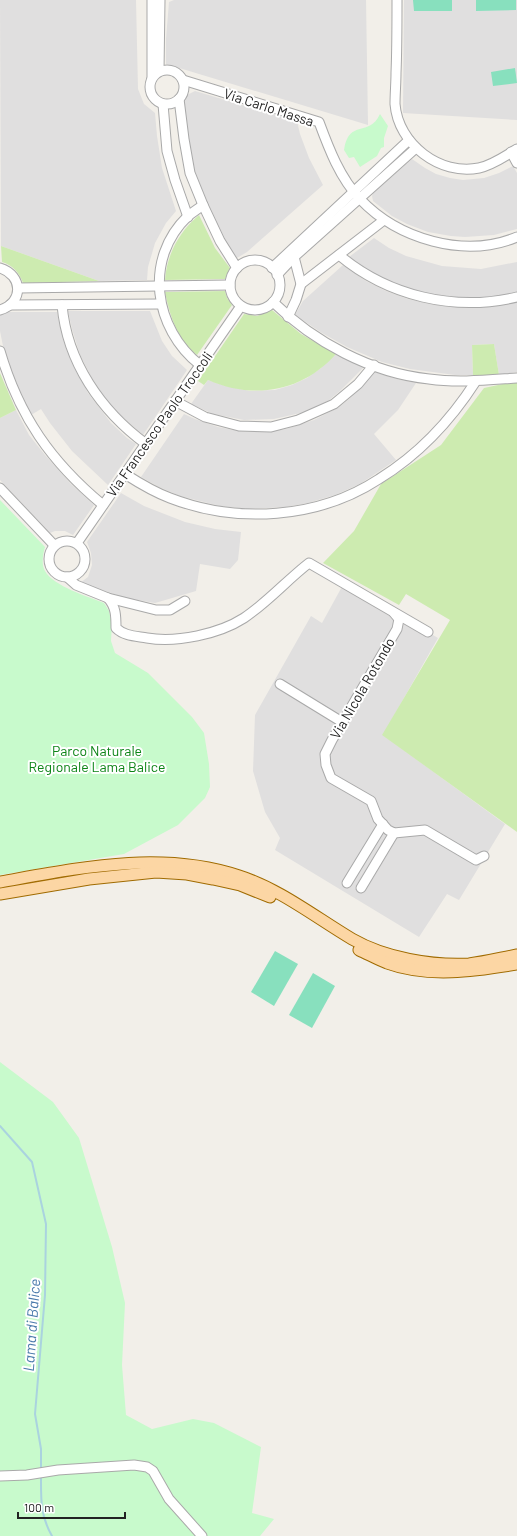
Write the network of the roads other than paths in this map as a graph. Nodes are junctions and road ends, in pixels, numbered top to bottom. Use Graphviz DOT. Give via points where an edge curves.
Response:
graph roads {
  1 [pos="152,0"];
  2 [pos="160,0"];
  3 [pos="397,0"];
  4 [pos="159,71"];
  5 [pos="152,78"];
  6 [pos="182,80"];
  7 [pos="179,99"];
  8 [pos="163,104"];
  9 [pos="410,140"];
  10 [pos="416,148"];
  11 [pos="514,151"];
  12 [pos="517,163"];
  13 [pos="357,195"];
  14 [pos="203,205"];
  15 [pos="188,217"];
  16 [pos="384,220"];
  17 [pos="517,237"];
  18 [pos="339,255"];
  19 [pos="294,257"];
  20 [pos="0,268"];
  21 [pos="237,268"];
  22 [pos="275,271"];
  23 [pos="301,284"];
  24 [pos="230,285"];
  25 [pos="158,286"];
  26 [pos="18,288"];
  27 [pos="517,297"];
  28 [pos="272,302"];
  29 [pos="160,304"];
  30 [pos="10,305"];
  31 [pos="62,305"];
  32 [pos="241,306"];
  33 [pos="0,310"];
  34 [pos="288,316"];
  35 [pos="0,351"];
  36 [pos="200,365"];
  37 [pos="374,365"];
  38 [pos="517,378"];
  39 [pos="476,381"];
  40 [pos="175,401"];
  41 [pos="146,444"];
  42 [pos="125,474"];
  43 [pos="0,488"];
  44 [pos="103,505"];
  45 [pos="77,542"];
  46 [pos="54,545"];
  47 [pos="67,577"];
  48 [pos="108,598"];
  49 [pos="185,601"];
  50 [pos="393,612"];
  51 [pos="428,632"];
  52 [pos="280,684"];
  53 [pos="342,722"];
  54 [pos="383,824"];
  55 [pos="394,833"];
  56 [pos="484,856"];
  57 [pos="0,882"];
  58 [pos="347,883"];
  59 [pos="361,888"];
  60 [pos="0,894"];
  61 [pos="517,956"];
  62 [pos="517,964"];
  63 [pos="0,1476"];
  64 [pos="202,1536"];
  1 -- 5 [label="street"];
  2 -- 4 [label="street"];
  3 -- 9 [label="street" via="395,105 402,130"];
  4 -- 5 [label="street"];
  4 -- 6 [label="street" via="175,72"];
  5 -- 8 [label="street" via="149,89 151,94"];
  6 -- 7 [label="street" via="184,90"];
  6 -- 13 [label="street, Via Carlo Massa" via="318,122 332,154"];
  7 -- 8 [label="street"];
  7 -- 14 [label="street" via="190,173"];
  8 -- 15 [label="street" via="168,151"];
  9 -- 10 [label="street"];
  9 -- 13 [label="street"];
  10 -- 11 [label="street" via="436,163 467,170 491,165"];
  10 -- 13 [label="street"];
  11 -- 12 [label="street"];
  13 -- 16 [label="street, Via Carlo Massa"];
  13 -- 19 [label="street"];
  13 -- 22 [label="street"];
  14 -- 15 [label="street"];
  14 -- 21 [label="street" via="220,241"];
  15 -- 25 [label="street" via="177,230 165,253"];
  16 -- 17 [label="street, Via Carlo Massa" via="409,234 435,242 464,246 497,243"];
  16 -- 18 [label="street"];
  18 -- 23 [label="street"];
  18 -- 27 [label="street" via="381,283 426,298 471,303"];
  19 -- 22 [label="street"];
  19 -- 23 [label="street"];
  20 -- 26 [label="street" via="14,276"];
  21 -- 22 [label="street" via="245,262 255,260 264,262"];
  21 -- 24 [label="street"];
  22 -- 28 [label="street" via="279,289"];
  23 -- 34 [label="street"];
  24 -- 25 [label="street"];
  24 -- 32 [label="street" via="232,295"];
  25 -- 26 [label="street"];
  25 -- 29 [label="street"];
  26 -- 30 [label="street"];
  28 -- 32 [label="street" via="264,308 255,310"];
  28 -- 34 [label="street"];
  29 -- 31 [label="street"];
  29 -- 36 [label="street" via="173,335 187,354"];
  30 -- 31 [label="street"];
  30 -- 33 [label="street"];
  31 -- 41 [label="street" via="68,336 78,364 94,391 119,422"];
  32 -- 36 [label="street, Via Francesco Paolo Troccoli"];
  34 -- 37 [label="street" via="329,344"];
  35 -- 44 [label="street" via="12,387 45,447 60,465"];
  36 -- 40 [label="street, Via Francesco Paolo Troccoli"];
  37 -- 39 [label="street" via="428,379"];
  37 -- 40 [label="street" via="358,384 334,404 298,420 271,427 238,426 205,416"];
  38 -- 39 [label="street"];
  39 -- 42 [label="street" via="441,426 395,469 361,490 317,506 298,511 265,514 225,512 170,498"];
  40 -- 41 [label="street, Via Francesco Paolo Troccoli"];
  41 -- 42 [label="street, Via Francesco Paolo Troccoli"];
  42 -- 44 [label="street, Via Francesco Paolo Troccoli"];
  43 -- 46 [label="street"];
  44 -- 45 [label="street, Via Francesco Paolo Troccoli"];
  45 -- 46 [label="street" via="63,540"];
  45 -- 47 [label="street" via="85,554 84,565 77,574"];
  46 -- 47 [label="street" via="50,551 49,563 55,573"];
  47 -- 48 [label="street" via="76,585"];
  48 -- 49 [label="street" via="156,610 170,610"];
  48 -- 50 [label="street" via="113,604 116,628 120,632 156,640 188,638 216,631 244,618 309,563"];
  50 -- 51 [label="street"];
  50 -- 53 [label="street, Via Nicola Rotondo" via="399,619 397,629"];
  52 -- 53 [label="street"];
  53 -- 54 [label="street, Via Nicola Rotondo" via="325,754 331,778 371,801 378,819"];
  54 -- 55 [label="street"];
  54 -- 58 [label="street"];
  55 -- 56 [label="street" via="425,830 476,860"];
  55 -- 59 [label="street"];
  57 -- 61 [label="main road" via="89,867 155,862 184,864 240,876 292,900 353,940 408,959 469,964"];
  60 -- 62 [label="main road" via="118,875 156,872 187,874 240,885 265,895 353,947 387,963 409,969 452,972"];
  63 -- 64 [label="street" via="134,1465 147,1467 156,1476 169,1499"];
}
